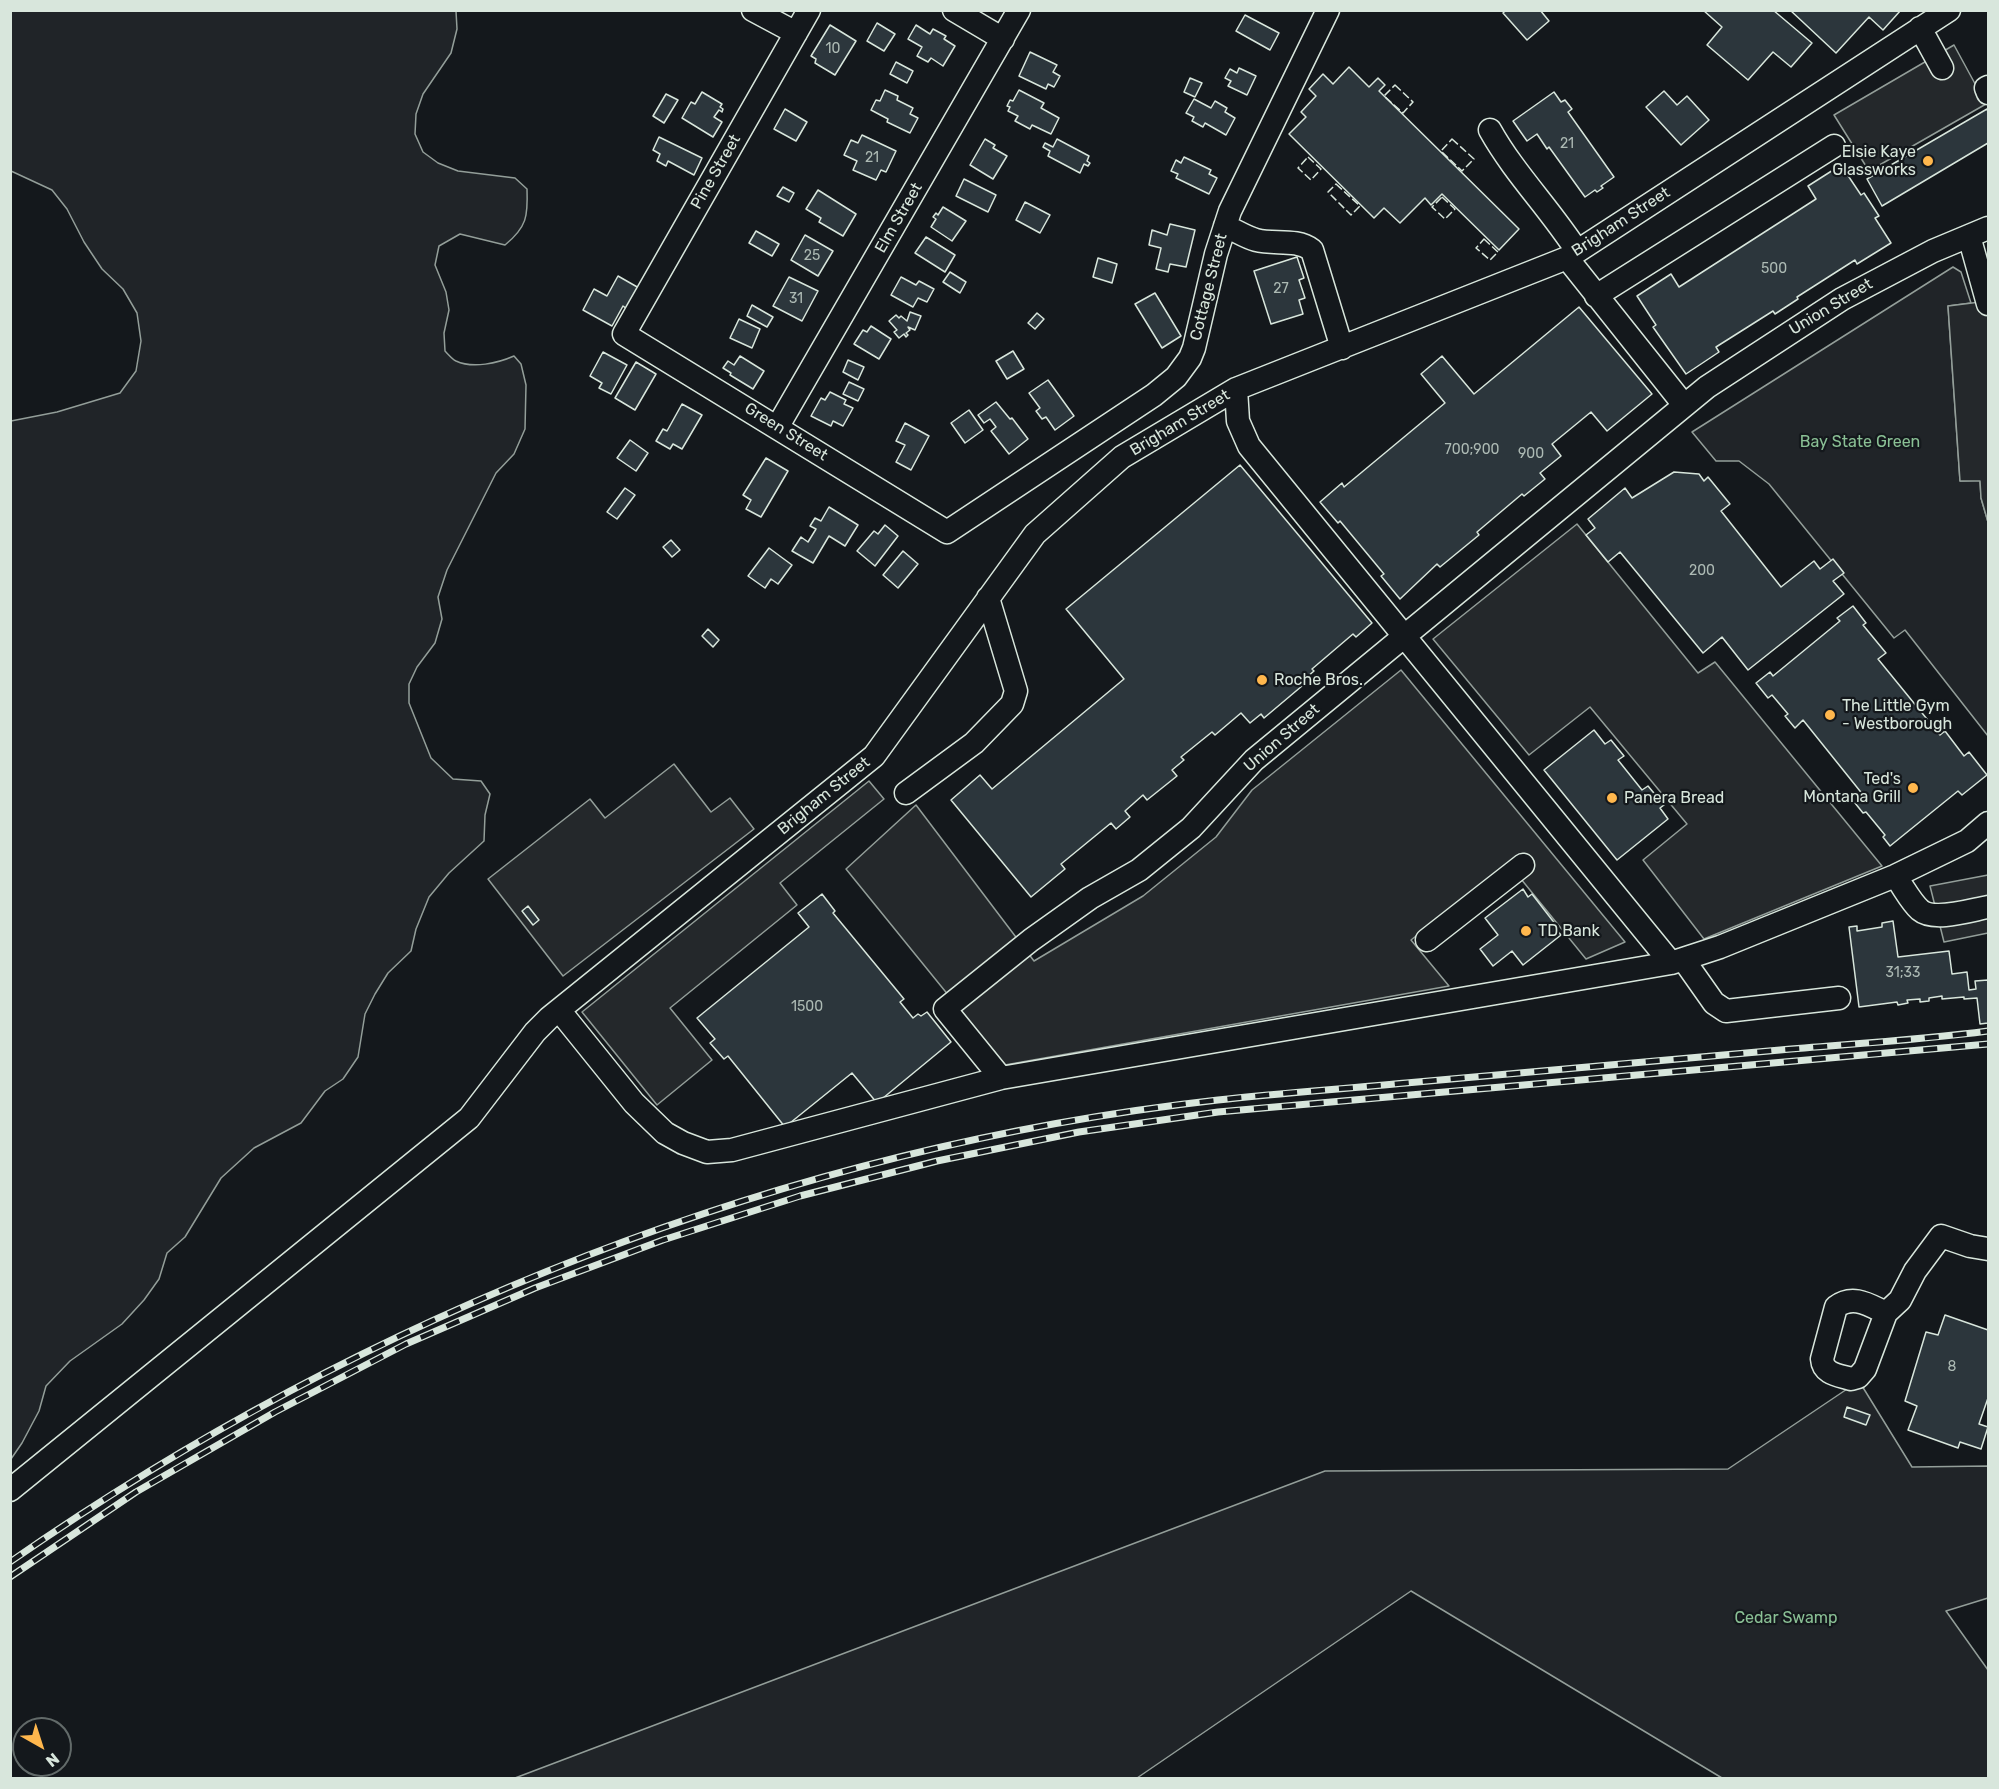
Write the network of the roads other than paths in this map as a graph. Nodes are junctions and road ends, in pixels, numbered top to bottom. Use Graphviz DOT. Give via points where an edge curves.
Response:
graph roads {
  1 [pos="753,10"];
  2 [pos="809,10"];
  3 [pos="954,10"];
  4 [pos="1019,10"];
  5 [pos="1328,10"];
  6 [pos="1949,10"];
  7 [pos="1920,28"];
  8 [pos="796,33"];
  9 [pos="1003,39"];
  10 [pos="1942,68"];
  11 [pos="1490,130"];
  12 [pos="1834,147"];
  13 [pos="1225,226"];
  14 [pos="1979,232"];
  15 [pos="1572,254"];
  16 [pos="1596,296"];
  17 [pos="1989,304"];
  18 [pos="624,334"];
  19 [pos="1342,348"];
  20 [pos="1236,389"];
  21 [pos="1684,405"];
  22 [pos="778,426"];
  23 [pos="947,532"];
  24 [pos="988,598"];
  25 [pos="1404,636"];
  26 [pos="906,793"];
  27 [pos="1989,823"];
  28 [pos="1978,839"];
  29 [pos="1523,866"];
  30 [pos="1895,876"];
  31 [pos="1989,907"];
  32 [pos="1427,940"];
  33 [pos="1677,961"];
  34 [pos="1839,998"];
  35 [pos="554,1014"];
  36 [pos="1001,1078"];
  37 [pos="1989,1248"];
  38 [pos="1886,1313"];
  39 [pos="10,1490"];
  1 -- 8 [label="street"];
  2 -- 8 [label="street, Pine Street"];
  3 -- 9 [label="street"];
  4 -- 9 [label="street, Elm Street"];
  5 -- 13 [label="street, Cottage Street"];
  6 -- 7 [label="street, Brigham Street"];
  7 -- 10 [label="street"];
  7 -- 15 [label="street, Brigham Street"];
  8 -- 18 [label="street, Pine Street"];
  9 -- 22 [label="street, Elm Street"];
  11 -- 15 [label="street" via="1560,224"];
  12 -- 16 [label="street"];
  13 -- 19 [label="street" via="1254,239 1298,244 1312,250"];
  13 -- 23 [label="street, Cottage Street" via="1194,348 1176,377"];
  14 -- 17 [label="street"];
  14 -- 21 [label="street, Union Street" via="1842,299"];
  15 -- 16 [label="street"];
  15 -- 19 [label="street, Brigham Street"];
  16 -- 21 [label="street"];
  18 -- 22 [label="street, Green Street"];
  19 -- 20 [label="street, Brigham Street"];
  20 -- 24 [label="street, Brigham Street" via="1122,457 1035,534"];
  20 -- 25 [label="street" via="1238,421 1249,446"];
  21 -- 25 [label="street, Union Street"];
  22 -- 23 [label="street, Green Street"];
  24 -- 26 [label="street" via="1016,696 974,743"];
  24 -- 35 [label="street, Brigham Street" via="874,756"];
  25 -- 33 [label="street"];
  25 -- 36 [label="street, Union Street" via="1254,760 1191,828 1139,870 1090,898 1031,940 945,1009"];
  27 -- 28 [label="street"];
  28 -- 30 [label="street"];
  29 -- 32 [label="street"];
  30 -- 31 [label="street" via="1929,915"];
  30 -- 33 [label="street"];
  33 -- 34 [label="street" via="1726,1011"];
  33 -- 36 [label="street"];
  35 -- 36 [label="street" via="651,1121 683,1143 707,1152 764,1142"];
  35 -- 39 [label="street, Brigham Street" via="535,1032 469,1118"];
  37 -- 38 [label="street" via="1941,1236 1915,1271 1900,1300"];
}
